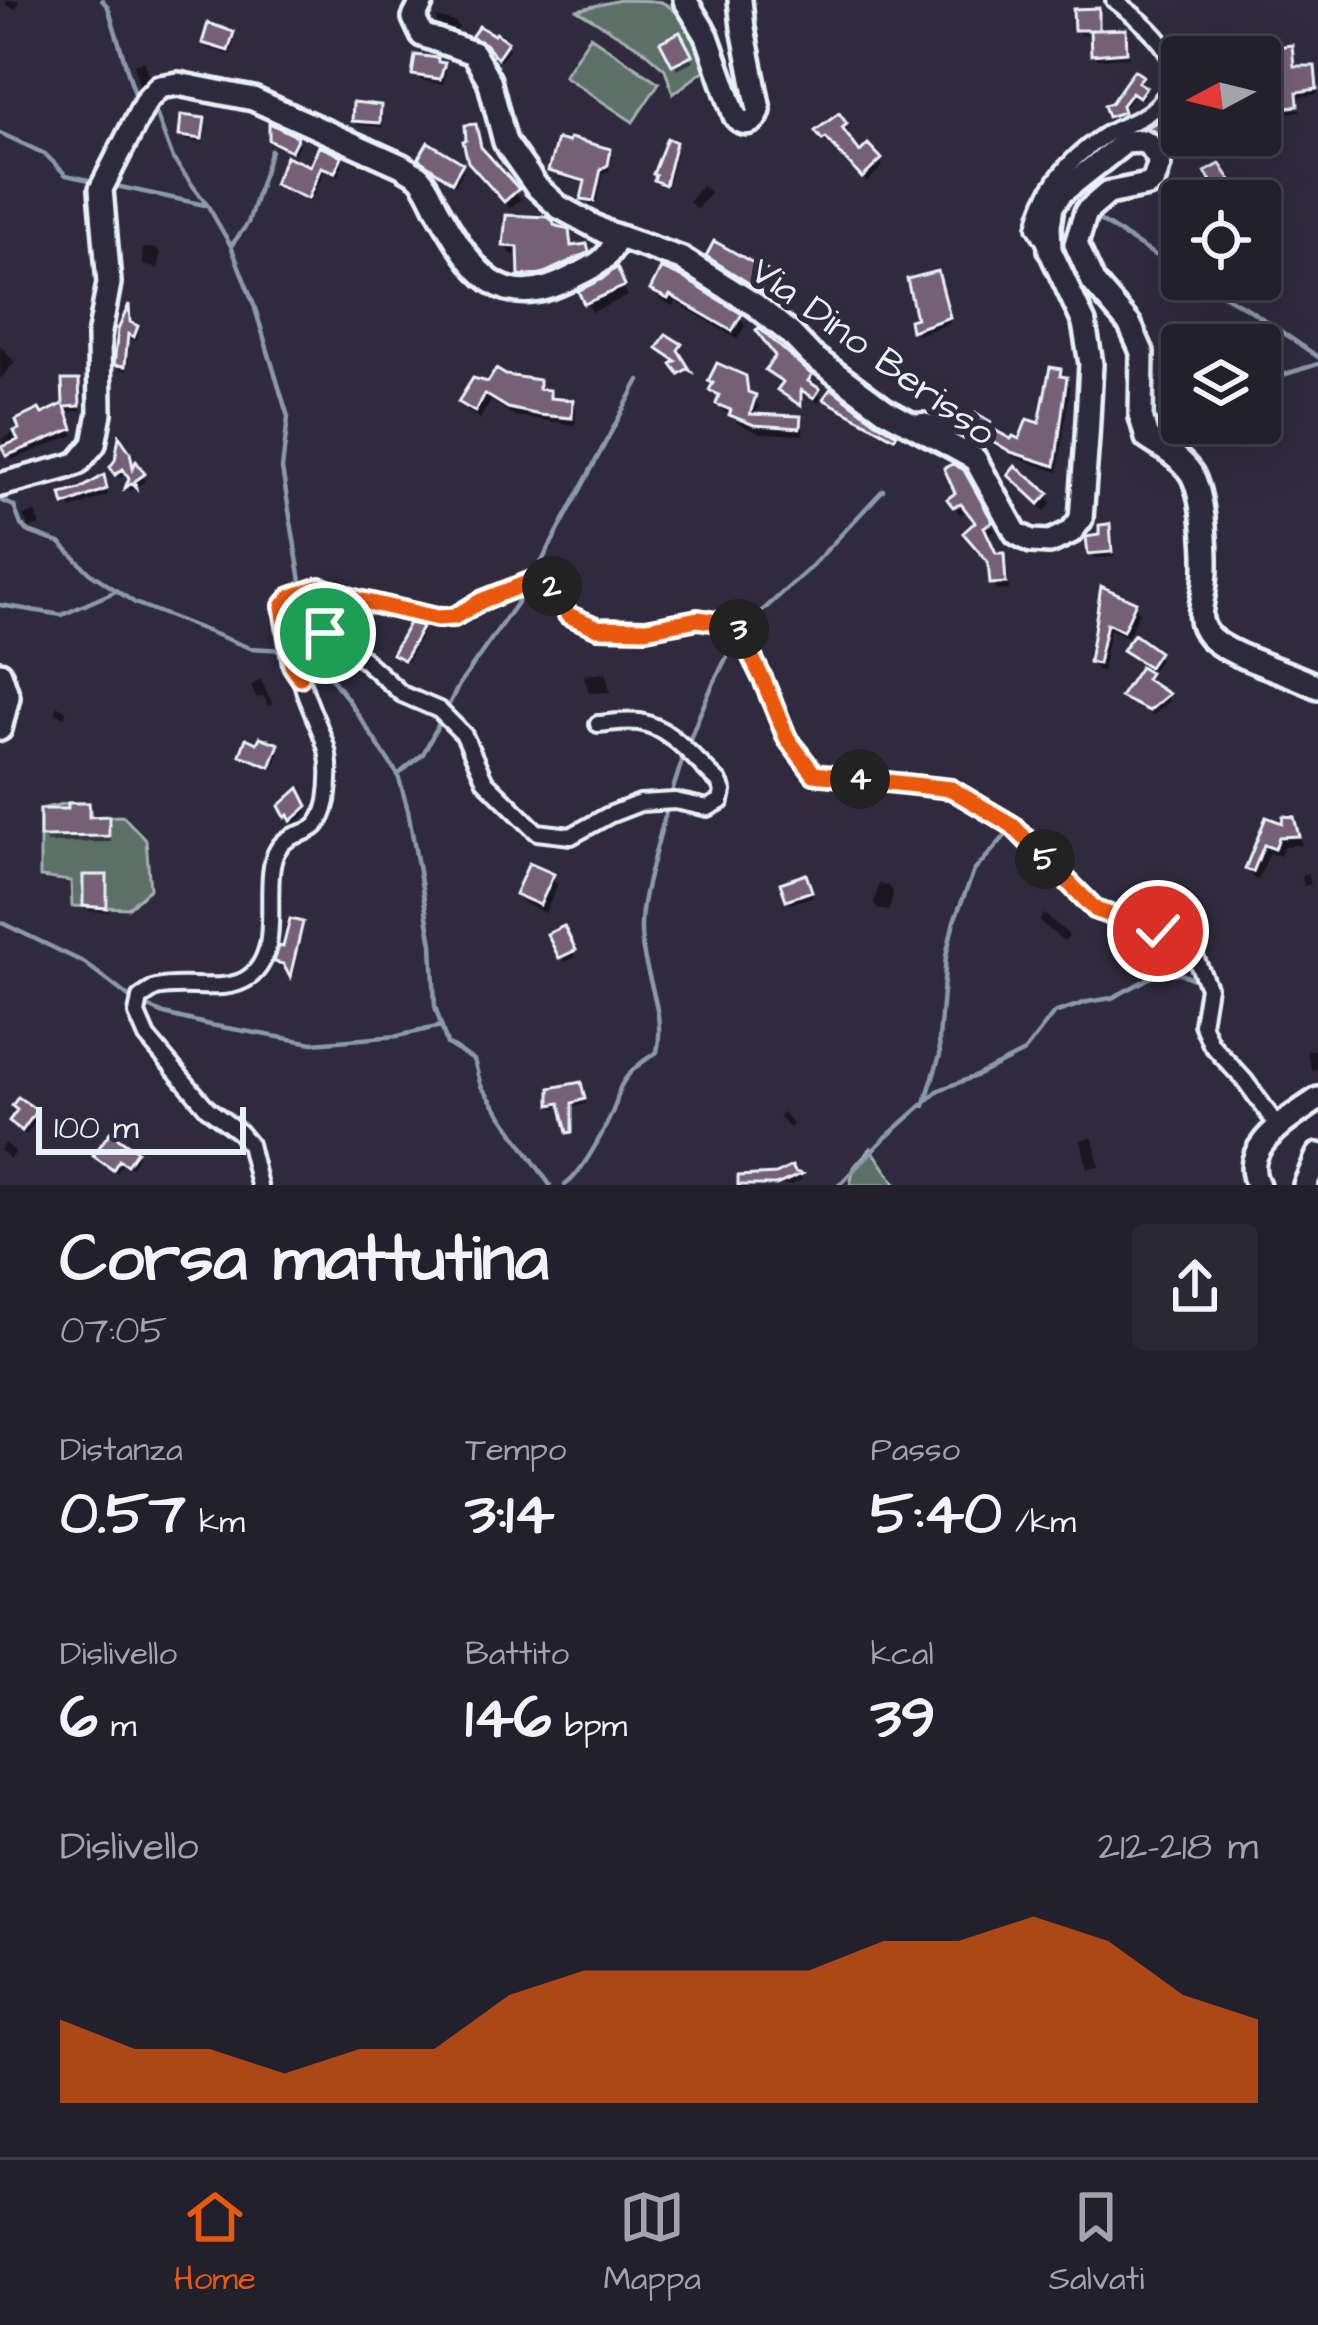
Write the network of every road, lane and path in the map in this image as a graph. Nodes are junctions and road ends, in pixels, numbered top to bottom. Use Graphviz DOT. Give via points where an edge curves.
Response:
graph roads {
  1 [pos="685,0"];
  2 [pos="740,0"];
  3 [pos="1114,0"];
  4 [pos="418,9"];
  5 [pos="706,35"];
  6 [pos="722,112"];
  7 [pos="617,236"];
  8 [pos="1050,250"];
  9 [pos="906,422"];
  10 [pos="962,430"];
  11 [pos="0,485"];
  12 [pos="0,673"];
  13 [pos="300,677"];
  14 [pos="1318,687"];
  15 [pos="598,724"];
  16 [pos="0,729"];
  17 [pos="1318,1099"];
  18 [pos="1279,1128"];
  19 [pos="1318,1155"];
  20 [pos="259,1185"];
  21 [pos="1258,1185"];
  22 [pos="1305,1185"];
  1 -- 5 [label="street"];
  2 -- 5 [label="street" via="759,110 753,121 735,116"];
  3 -- 8 [label="street" via="1171,54 1172,82 1155,109 1100,138 1061,172 1036,227"];
  4 -- 7 [label="street, Via Dino Berisso" via="422,35 473,53 490,80 506,142 536,186"];
  5 -- 6 [label="street"];
  7 -- 9 [label="street, Via Dino Berisso" via="682,259 755,305 811,356"];
  7 -- 11 [label="street" via="603,262 524,295 476,268 420,177 402,166 253,99 159,87 101,188 109,283 94,444 78,463"];
  8 -- 9 [label="street, Via Dino Berisso" via="1084,323 1091,364 1081,519 1050,542 1016,533 975,459"];
  8 -- 14 [label="street" via="1052,206 1061,193 1125,142 1154,150 1154,180 1108,193 1086,212 1076,244 1142,352 1147,438 1192,474 1208,544 1199,619 1205,633"];
  9 -- 10 [label="street"];
  12 -- 16 [label="street" via="8,697"];
  13 -- 15 [label="street" via="308,642 325,633 343,641 402,694 439,710 464,735 485,781 537,832 571,836 640,803 708,808 721,801 719,782 654,727"];
  13 -- 18 [label="street" via="283,606 320,587 437,618 537,579 550,584 568,615 598,628 698,619 736,625 787,738 814,774 951,789 1012,825 1096,910 1193,952 1208,987 1202,1024 1211,1044"];
  13 -- 20 [label="street" via="328,753 327,799 321,821 279,846 273,860 266,955 236,986 154,988 140,998 137,1014 173,1070 249,1144"];
  17 -- 18 [label="street"];
  18 -- 21 [label="street" via="1253,1158"];
  19 -- 22 [label="street"];
}
